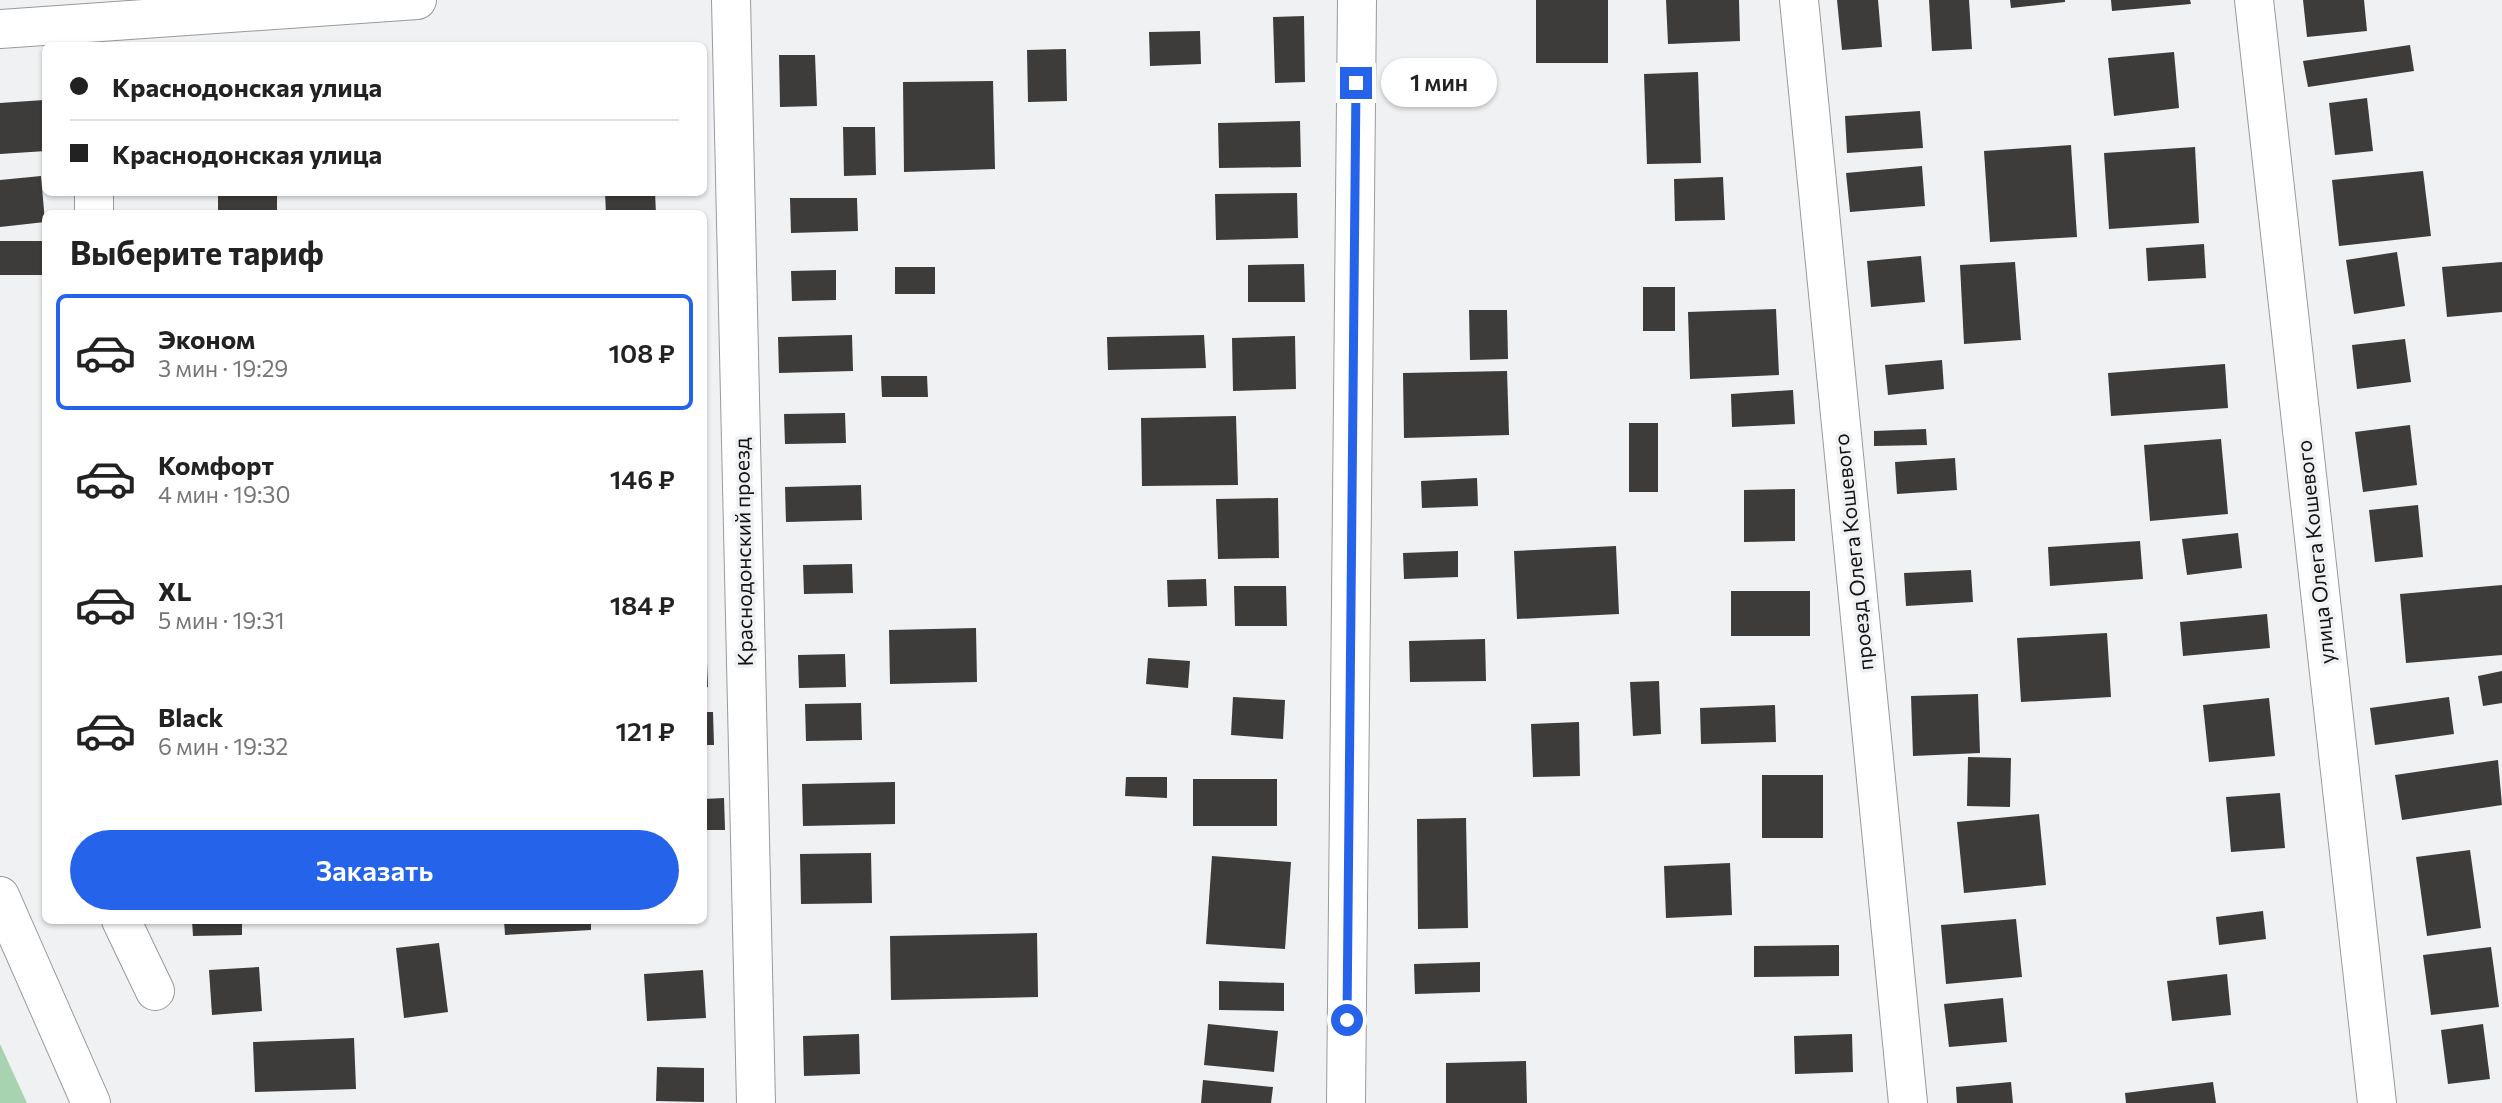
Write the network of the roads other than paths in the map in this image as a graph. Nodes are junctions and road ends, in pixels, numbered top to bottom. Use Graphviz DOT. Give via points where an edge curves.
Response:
graph roads {
  1 [pos="417,0"];
  2 [pos="732,0"];
  3 [pos="1357,0"];
  4 [pos="1799,0"];
  5 [pos="2254,0"];
  6 [pos="95,22"];
  7 [pos="0,29"];
  8 [pos="0,896"];
  9 [pos="123,924"];
  10 [pos="155,991"];
  11 [pos="90,1103"];
  12 [pos="756,1103"];
  13 [pos="1346,1103"];
  14 [pos="1908,1103"];
  15 [pos="2377,1103"];
  1 -- 6 [label="street"];
  2 -- 12 [label="street, Краснодонский проезд"];
  3 -- 13 [label="street"];
  4 -- 14 [label="street, проезд Олега Кошевого"];
  5 -- 15 [label="street, улица Олега Кошевого"];
  6 -- 7 [label="street"];
  8 -- 11 [label="street"];
  9 -- 10 [label="street"];
}
